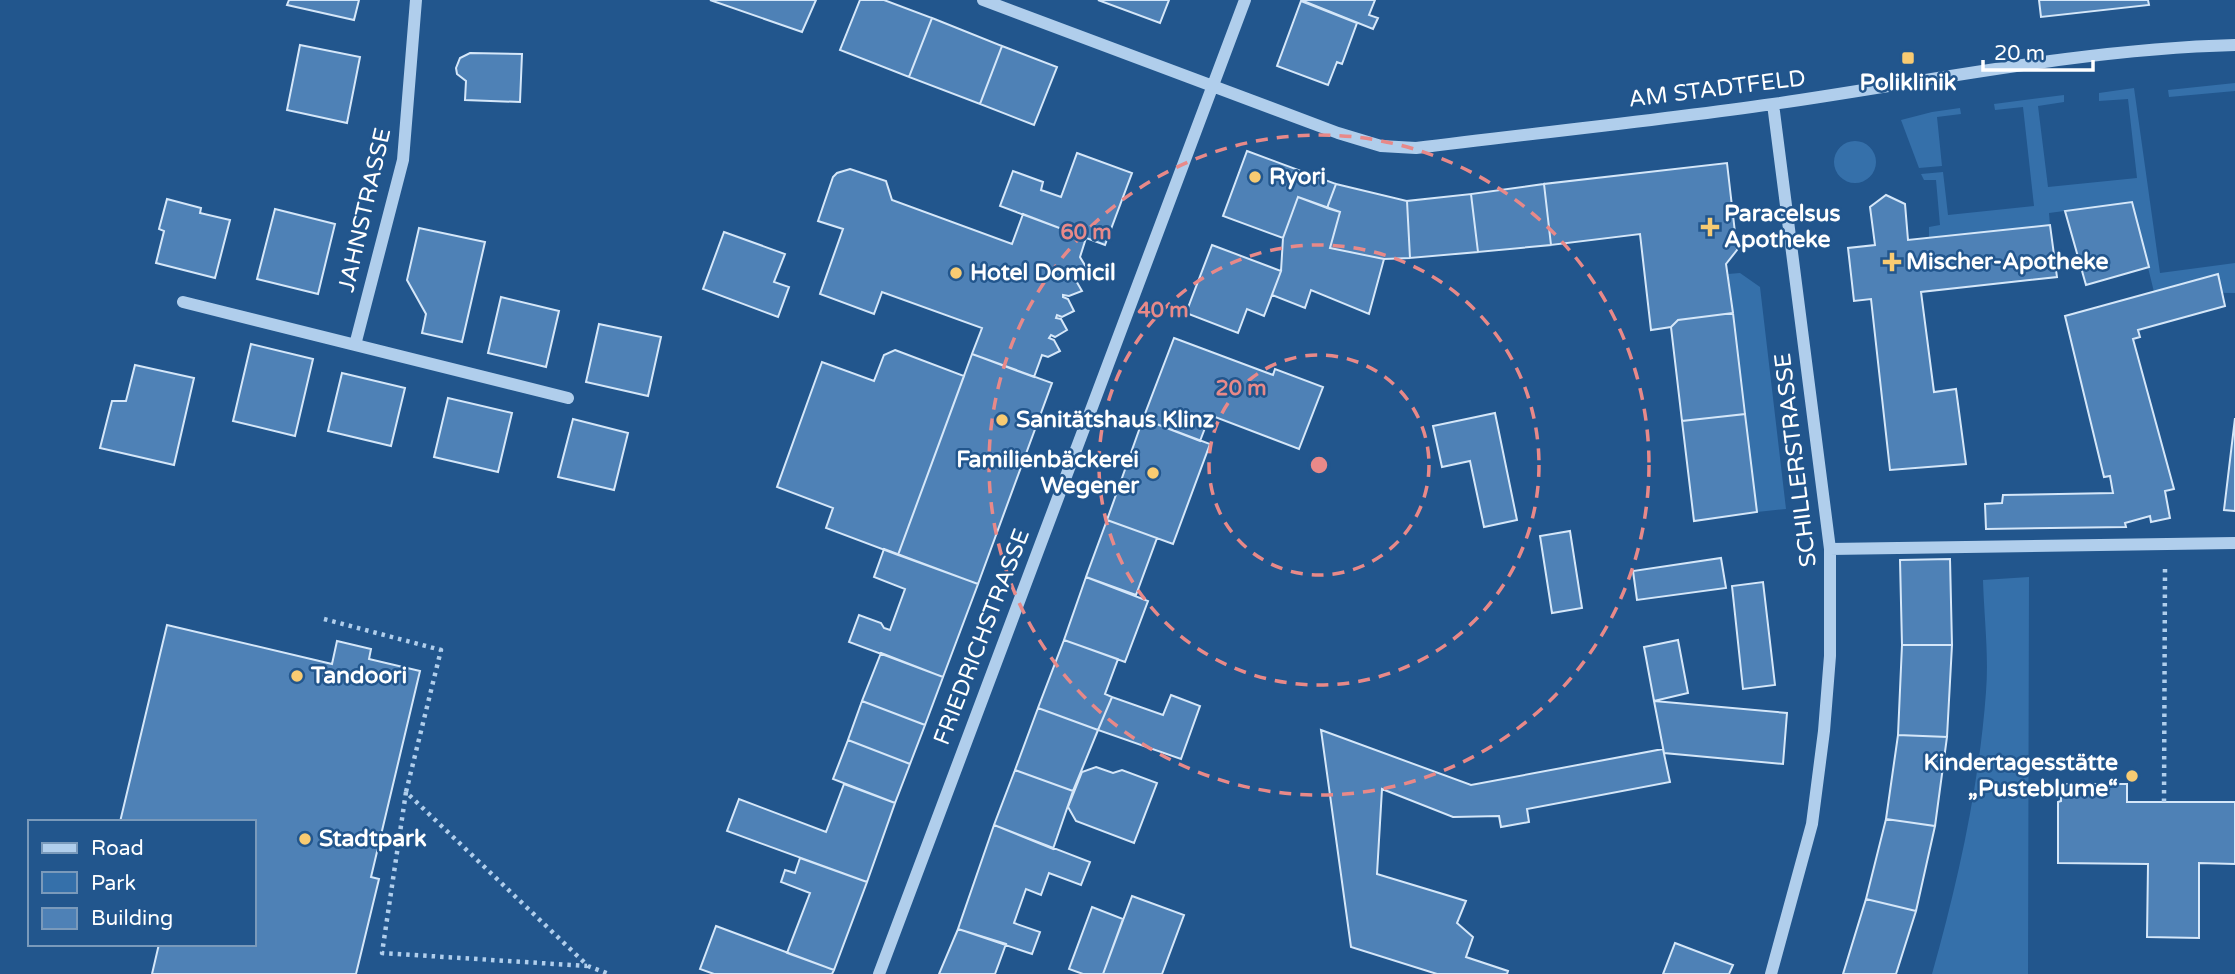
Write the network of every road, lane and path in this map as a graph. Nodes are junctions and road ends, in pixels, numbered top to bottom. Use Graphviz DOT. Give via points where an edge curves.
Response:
graph roads {
  1 [pos="416,0"];
  2 [pos="984,0"];
  3 [pos="1245,0"];
  4 [pos="2235,45"];
  5 [pos="1212,86"];
  6 [pos="1773,104"];
  7 [pos="183,302"];
  8 [pos="355,345"];
  9 [pos="568,398"];
  10 [pos="2235,542"];
  11 [pos="1830,549"];
  12 [pos="2165,558"];
  13 [pos="324,620"];
  14 [pos="406,792"];
  15 [pos="2164,802"];
  16 [pos="587,966"];
  17 [pos="609,974"];
  18 [pos="878,974"];
  19 [pos="1771,974"];
  1 -- 8 [label="street, JAHNSTRASSE" via="403,160"];
  2 -- 5 [label="street, AM STADTFELD"];
  3 -- 5 [label="street, FRIEDRICHSTRASSE"];
  4 -- 6 [label="street, AM STADTFELD" via="2080,59"];
  5 -- 6 [label="street, AM STADTFELD" via="1338,133 1381,146 1416,148"];
  5 -- 18 [label="street, FRIEDRICHSTRASSE"];
  6 -- 11 [label="street, SCHILLERSTRASSE"];
  7 -- 8 [label="street"];
  8 -- 9 [label="street"];
  10 -- 11 [label="street"];
  11 -- 19 [label="street, SCHILLERSTRASSE" via="1828,681 1814,811"];
  12 -- 15 [label="path"];
  13 -- 14 [label="path" via="441,650"];
  14 -- 16 [label="path"];
  14 -- 16 [label="path" via="383,953"];
  16 -- 17 [label="path"];
}
